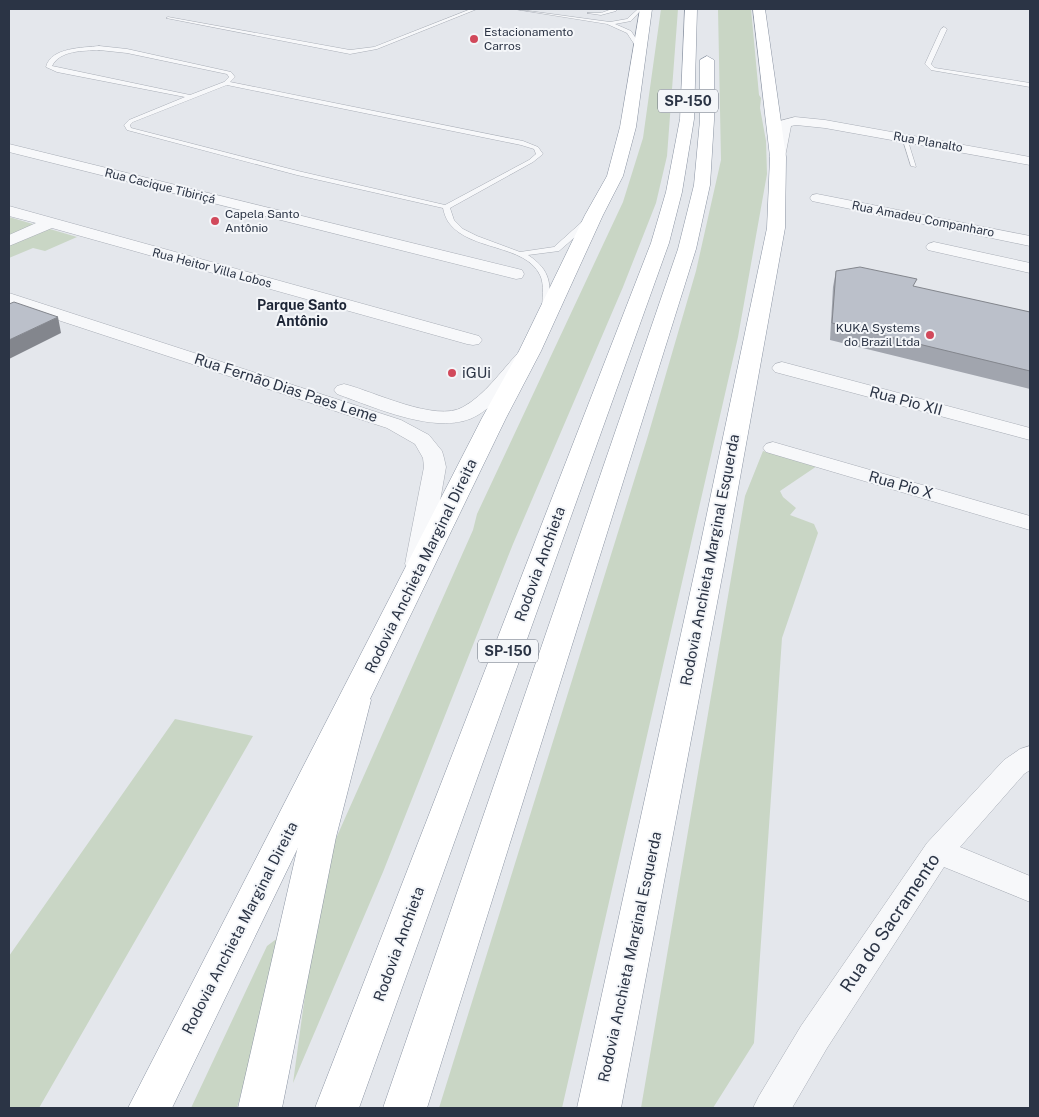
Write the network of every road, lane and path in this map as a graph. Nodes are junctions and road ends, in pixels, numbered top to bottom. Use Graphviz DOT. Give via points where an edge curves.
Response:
graph roads {
  1 [pos="475,9"];
  2 [pos="516,9"];
  3 [pos="614,9"];
  4 [pos="640,9"];
  5 [pos="646,9"];
  6 [pos="691,9"];
  7 [pos="759,9"];
  8 [pos="582,12"];
  9 [pos="168,18"];
  10 [pos="608,23"];
  11 [pos="944,29"];
  12 [pos="708,46"];
  13 [pos="640,48"];
  14 [pos="226,83"];
  15 [pos="1030,85"];
  16 [pos="769,96"];
  17 [pos="191,97"];
  18 [pos="825,124"];
  19 [pos="904,138"];
  20 [pos="9,148"];
  21 [pos="778,157"];
  22 [pos="1030,161"];
  23 [pos="914,166"];
  24 [pos="817,182"];
  25 [pos="446,207"];
  26 [pos="9,211"];
  27 [pos="594,215"];
  28 [pos="50,223"];
  29 [pos="9,241"];
  30 [pos="1030,241"];
  31 [pos="934,247"];
  32 [pos="519,254"];
  33 [pos="1030,268"];
  34 [pos="516,274"];
  35 [pos="9,285"];
  36 [pos="9,298"];
  37 [pos="546,320"];
  38 [pos="473,340"];
  39 [pos="530,351"];
  40 [pos="782,368"];
  41 [pos="1030,434"];
  42 [pos="773,448"];
  43 [pos="1030,523"];
  44 [pos="415,578"];
  45 [pos="355,700"];
  46 [pos="1030,756"];
  47 [pos="938,851"];
  48 [pos="1030,888"];
  49 [pos="150,1108"];
  50 [pos="260,1108"];
  51 [pos="337,1108"];
  52 [pos="405,1108"];
  53 [pos="599,1108"];
  54 [pos="772,1108"];
  1 -- 9 [label="lane" via="375,48 350,52"];
  2 -- 10 [label="lane"];
  3 -- 8 [label="lane" via="608,14"];
  4 -- 10 [label="lane" via="629,20"];
  5 -- 13 [label="highway, Rodovia Anchieta Marginal Direita"];
  6 -- 51 [label="highway, Rodovia Anchieta / SP-150" via="687,119 674,192 660,243"];
  7 -- 16 [label="highway, Rodovia Anchieta Marginal Esquerda"];
  10 -- 13 [label="lane" via="629,32"];
  11 -- 15 [label="lane" via="928,64 933,69"];
  12 -- 52 [label="highway, SP-150" via="702,185 686,249"];
  13 -- 27 [label="highway, Rodovia Anchieta Marginal Direita" via="628,127 615,176"];
  14 -- 17 [label="lane"];
  14 -- 17 [label="lane" via="232,77 229,73 113,50 84,48 71,51 60,55 49,67"];
  14 -- 25 [label="lane" via="523,143 536,148 540,154 531,162"];
  16 -- 18 [label="street, Rua Planalto" via="783,113"];
  16 -- 21 [label="highway, Rodovia Anchieta Marginal Esquerda"];
  17 -- 25 [label="lane" via="127,124 129,129 297,173"];
  18 -- 19 [label="street, Rua Planalto"];
  18 -- 21 [label="street, Rua Planalto" via="794,121 786,124"];
  19 -- 22 [label="street, Rua Planalto"];
  19 -- 23 [label="lane"];
  20 -- 34 [label="street, Rua Cacique Tibiriçá"];
  21 -- 53 [label="highway, Rodovia Anchieta Marginal Esquerda" via="776,228"];
  24 -- 30 [label="street, Rua Amadeu Companharo" via="815,204"];
  25 -- 32 [label="lane" via="452,223 461,230"];
  26 -- 28 [label="street, Rua Heitor Villa Lobos"];
  27 -- 32 [label="lane" via="556,248"];
  27 -- 37 [label="highway, Rodovia Anchieta Marginal Direita"];
  28 -- 29 [label="street"];
  28 -- 38 [label="street, Rua Heitor Villa Lobos"];
  31 -- 33 [label="street"];
  32 -- 37 [label="lane" via="536,264 543,273"];
  35 -- 39 [label="street, Rua Fernão Dias Paes Leme" via="431,418 449,419 470,412"];
  36 -- 44 [label="street, Rua Fernão Dias Paes Leme" via="394,424 420,436 432,451 435,467"];
  37 -- 39 [label="highway, Rodovia Anchieta Marginal Direita"];
  39 -- 44 [label="highway, Rodovia Anchieta Marginal Direita"];
  40 -- 41 [label="street, Rua Pio XII"];
  42 -- 43 [label="street, Rua Pio X"];
  44 -- 45 [label="highway, Rodovia Anchieta Marginal Direita"];
  45 -- 49 [label="highway, Rodovia Anchieta Marginal Direita"];
  45 -- 50 [label="highway" via="318,837"];
  46 -- 47 [label="street, Rua do Sacramento" via="1014,768"];
  47 -- 48 [label="street"];
  47 -- 54 [label="street, Rua do Sacramento" via="814,1036"];
}
